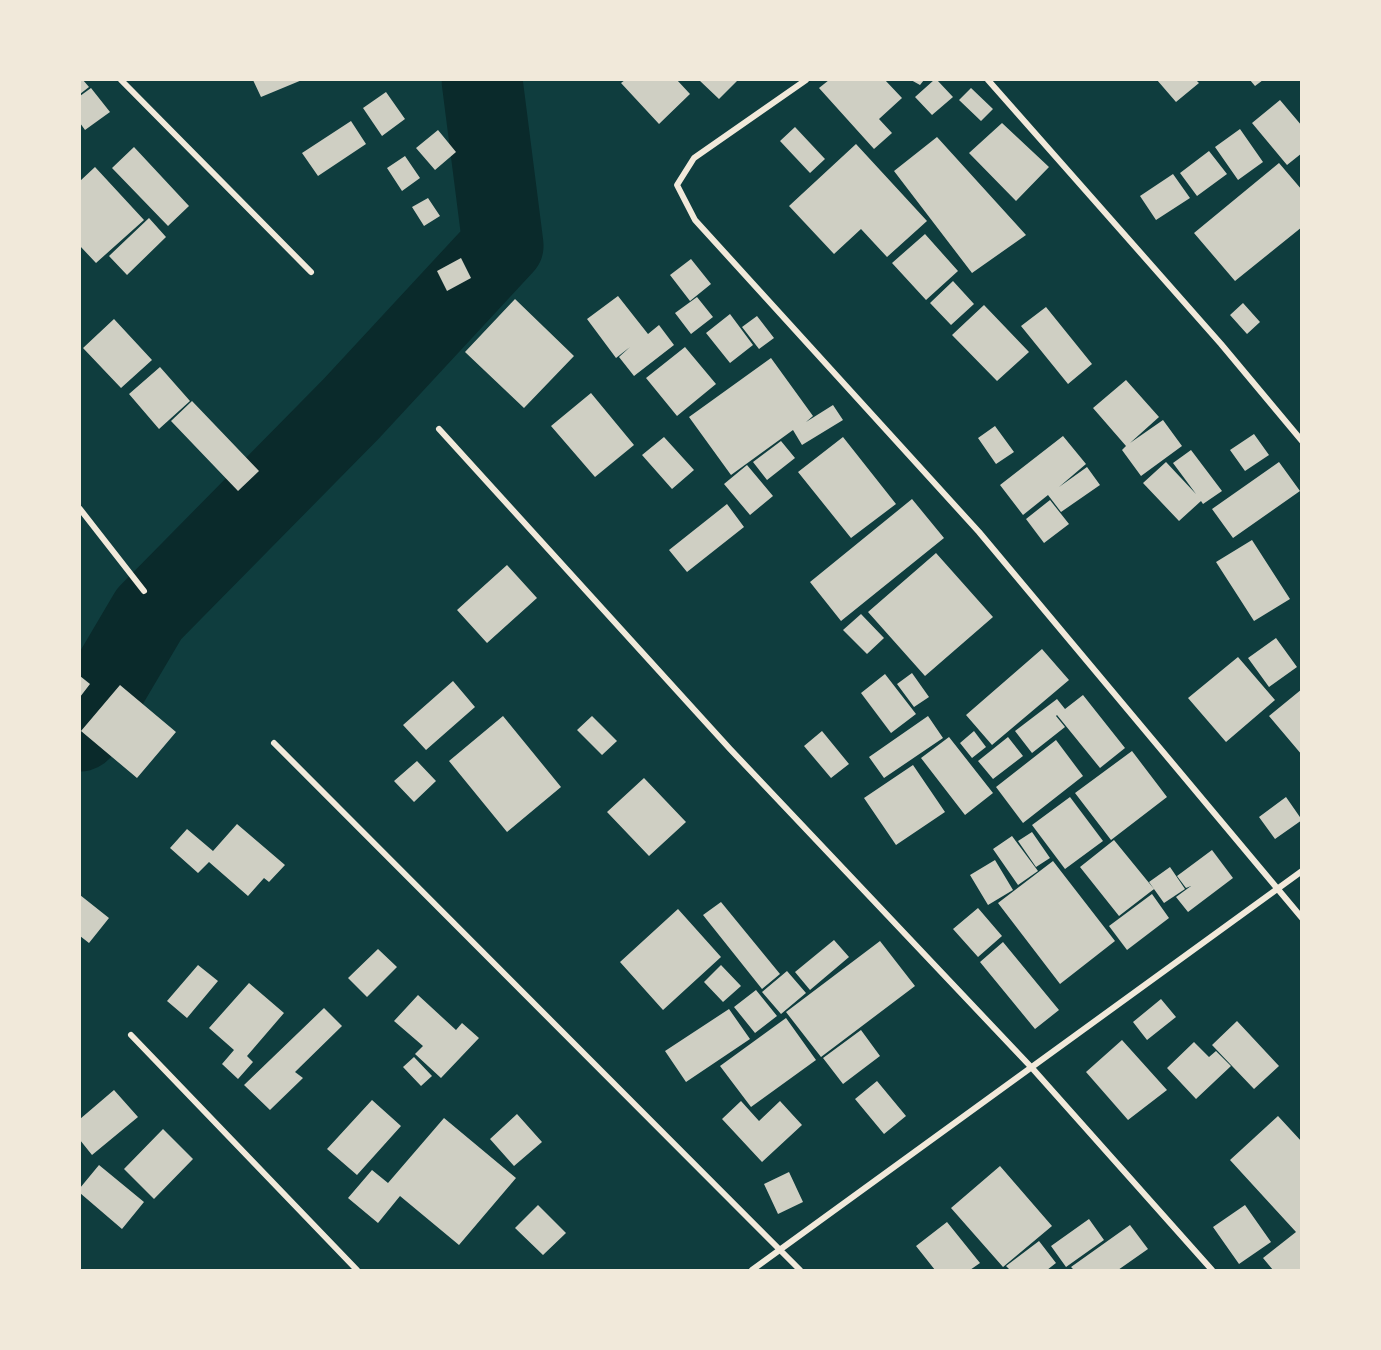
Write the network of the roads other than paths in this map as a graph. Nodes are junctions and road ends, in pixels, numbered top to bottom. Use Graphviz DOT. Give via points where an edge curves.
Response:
graph roads {
  1 [pos="121,80"];
  2 [pos="806,80"];
  3 [pos="988,80"];
  4 [pos="311,272"];
  5 [pos="439,429"];
  6 [pos="1302,441"];
  7 [pos="80,509"];
  8 [pos="144,591"];
  9 [pos="274,743"];
  10 [pos="1302,872"];
  11 [pos="1276,890"];
  12 [pos="1302,918"];
  13 [pos="131,1035"];
  14 [pos="1032,1068"];
  15 [pos="782,1250"];
  16 [pos="357,1270"];
  17 [pos="752,1270"];
  18 [pos="800,1270"];
  19 [pos="1212,1270"];
  1 -- 4 [label="street"];
  2 -- 11 [label="street" via="694,158 677,185 695,220 979,532"];
  3 -- 6 [label="street"];
  5 -- 14 [label="street" via="722,741"];
  7 -- 8 [label="street"];
  9 -- 15 [label="street"];
  10 -- 11 [label="street"];
  11 -- 12 [label="street"];
  11 -- 14 [label="street"];
  13 -- 16 [label="street"];
  14 -- 15 [label="street"];
  14 -- 19 [label="street"];
  15 -- 17 [label="street"];
  15 -- 18 [label="street"];
}
